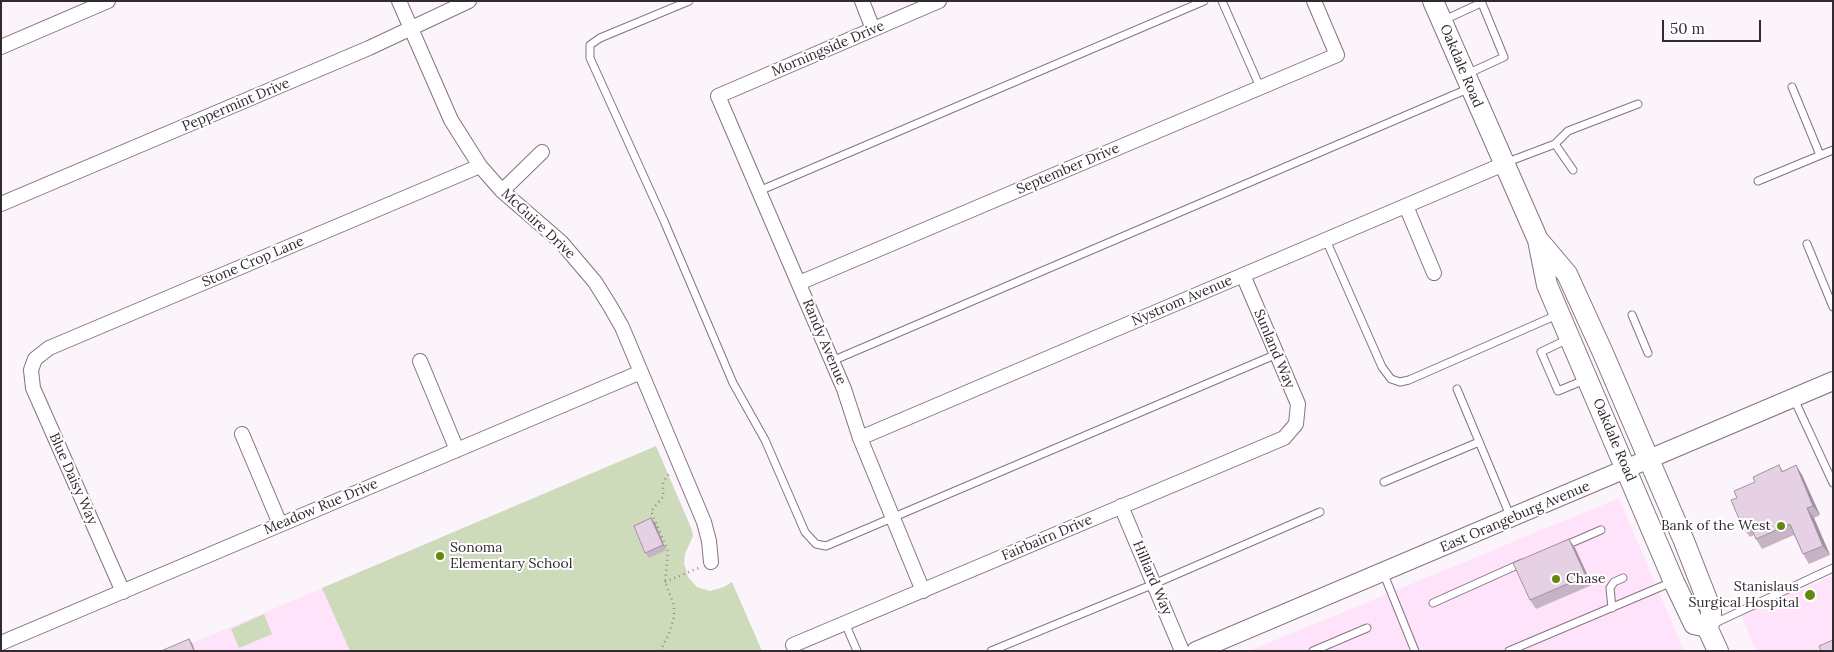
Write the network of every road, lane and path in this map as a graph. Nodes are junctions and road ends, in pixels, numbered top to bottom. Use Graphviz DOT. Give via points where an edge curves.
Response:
graph roads {
  1 [pos="108,1"];
  2 [pos="399,1"];
  3 [pos="469,1"];
  4 [pos="688,1"];
  5 [pos="862,1"];
  6 [pos="939,1"];
  7 [pos="1204,1"];
  8 [pos="1222,1"];
  9 [pos="1314,1"];
  10 [pos="1433,1"];
  11 [pos="1481,2"];
  12 [pos="1441,21"];
  13 [pos="411,28"];
  14 [pos="873,29"];
  15 [pos="1,47"];
  16 [pos="1467,81"];
  17 [pos="1260,87"];
  18 [pos="1792,87"];
  19 [pos="718,96"];
  20 [pos="1638,104"];
  21 [pos="1555,144"];
  22 [pos="1833,150"];
  23 [pos="542,152"];
  24 [pos="1820,155"];
  25 [pos="1504,164"];
  26 [pos="480,166"];
  27 [pos="1573,170"];
  28 [pos="1758,181"];
  29 [pos="502,191"];
  30 [pos="758,191"];
  31 [pos="1,204"];
  32 [pos="1406,206"];
  33 [pos="1326,240"];
  34 [pos="1538,240"];
  35 [pos="1806,244"];
  36 [pos="1434,273"];
  37 [pos="1243,274"];
  38 [pos="799,283"];
  39 [pos="1833,307"];
  40 [pos="1560,314"];
  41 [pos="1632,315"];
  42 [pos="1571,338"];
  43 [pos="1648,353"];
  44 [pos="1277,354"];
  45 [pos="420,361"];
  46 [pos="832,361"];
  47 [pos="33,365"];
  48 [pos="641,372"];
  49 [pos="1588,379"];
  50 [pos="1833,382"];
  51 [pos="1456,389"];
  52 [pos="1794,398"];
  53 [pos="1296,424"];
  54 [pos="242,434"];
  55 [pos="860,438"];
  56 [pos="1479,442"];
  57 [pos="457,450"];
  58 [pos="1648,461"];
  59 [pos="682,468"];
  60 [pos="1626,470"];
  61 [pos="1384,482"];
  62 [pos="1833,483"];
  63 [pos="1122,506"];
  64 [pos="1320,512"];
  65 [pos="893,518"];
  66 [pos="1511,519"];
  67 [pos="280,524"];
  68 [pos="1601,530"];
  69 [pos="1557,549"];
  70 [pos="1530,560"];
  71 [pos="711,562"];
  72 [pos="1833,568"];
  73 [pos="1383,572"];
  74 [pos="1623,578"];
  75 [pos="666,582"];
  76 [pos="1674,582"];
  77 [pos="1154,584"];
  78 [pos="923,591"];
  79 [pos="123,592"];
  80 [pos="1433,603"];
  81 [pos="1612,608"];
  82 [pos="845,623"];
  83 [pos="1707,627"];
  84 [pos="1367,628"];
  85 [pos="1,643"];
  86 [pos="793,645"];
  87 [pos="659,651"];
  88 [pos="857,651"];
  89 [pos="991,651"];
  90 [pos="1182,651"];
  91 [pos="1196,651"];
  92 [pos="1313,651"];
  93 [pos="1415,651"];
  94 [pos="1509,651"];
  95 [pos="1718,651"];
  1 -- 15 [label="street"];
  2 -- 13 [label="street, McGuire Drive"];
  3 -- 13 [label="street, Peppermint Drive"];
  4 -- 65 [label="lane" via="600,38 590,45 590,58 733,383 765,440 805,532 816,544 826,546"];
  5 -- 14 [label="street"];
  6 -- 14 [label="street, Morningside Drive"];
  7 -- 30 [label="lane"];
  8 -- 17 [label="lane"];
  9 -- 17 [label="street, September Drive" via="1336,55"];
  10 -- 12 [label="main road, Oakdale Road"];
  11 -- 12 [label="lane"];
  11 -- 16 [label="lane" via="1504,57"];
  12 -- 16 [label="main road, Oakdale Road"];
  13 -- 26 [label="street, McGuire Drive" via="451,120"];
  13 -- 31 [label="street, Peppermint Drive"];
  14 -- 19 [label="street, Morningside Drive"];
  16 -- 25 [label="main road, Oakdale Road"];
  16 -- 46 [label="lane"];
  17 -- 38 [label="street, September Drive"];
  18 -- 24 [label="lane"];
  19 -- 30 [label="street, Randy Avenue"];
  20 -- 21 [label="lane" via="1568,131"];
  21 -- 25 [label="lane"];
  21 -- 27 [label="lane"];
  22 -- 24 [label="lane"];
  23 -- 29 [label="street"];
  24 -- 28 [label="lane"];
  25 -- 32 [label="street, Nystrom Avenue"];
  25 -- 34 [label="main road, Oakdale Road"];
  26 -- 29 [label="street, McGuire Drive"];
  26 -- 47 [label="street, Stone Crop Lane" via="49,348"];
  29 -- 48 [label="street, McGuire Drive" via="561,242 595,282 622,327"];
  30 -- 38 [label="street, Randy Avenue"];
  32 -- 33 [label="street, Nystrom Avenue"];
  32 -- 36 [label="street"];
  33 -- 37 [label="street, Nystrom Avenue"];
  33 -- 40 [label="lane" via="1390,379 1409,380"];
  34 -- 40 [label="main road, Oakdale Road" via="1548,285"];
  34 -- 58 [label="main road, Oakdale Road" via="1567,274"];
  35 -- 39 [label="lane"];
  37 -- 44 [label="street, Sunland Way"];
  37 -- 55 [label="street, Nystrom Avenue"];
  38 -- 46 [label="street, Randy Avenue"];
  40 -- 42 [label="main road, Oakdale Road"];
  41 -- 43 [label="lane"];
  42 -- 49 [label="main road, Oakdale Road"];
  42 -- 49 [label="lane" via="1541,352 1554,384 1558,391"];
  44 -- 53 [label="street, Sunland Way" via="1298,404"];
  44 -- 65 [label="lane" via="947,492"];
  45 -- 57 [label="street"];
  46 -- 55 [label="street, Randy Avenue"];
  47 -- 79 [label="street, Blue Daisy Way" via="32,388"];
  48 -- 57 [label="street, Meadow Rue Drive"];
  48 -- 59 [label="street, McGuire Drive"];
  49 -- 60 [label="main road, Oakdale Road"];
  50 -- 52 [label="street, East Orangeburg Avenue"];
  51 -- 56 [label="lane"];
  52 -- 58 [label="street, East Orangeburg Avenue"];
  52 -- 62 [label="lane"];
  53 -- 63 [label="street, Fairbairn Drive" via="1284,438"];
  54 -- 67 [label="street"];
  55 -- 65 [label="street, Randy Avenue"];
  56 -- 61 [label="lane"];
  56 -- 66 [label="lane"];
  57 -- 67 [label="street, Meadow Rue Drive"];
  58 -- 60 [label="street, East Orangeburg Avenue"];
  58 -- 83 [label="main road, Oakdale Road" via="1711,610"];
  59 -- 71 [label="street, McGuire Drive" via="704,522"];
  59 -- 75 [label="path" via="666,476 662,496 651,511 668,551"];
  60 -- 66 [label="street, East Orangeburg Avenue"];
  60 -- 76 [label="main road, Oakdale Road"];
  63 -- 77 [label="street, Hilliard Way"];
  63 -- 78 [label="street, Fairbairn Drive"];
  64 -- 77 [label="lane"];
  65 -- 78 [label="street, Randy Avenue"];
  66 -- 73 [label="street, East Orangeburg Avenue"];
  67 -- 79 [label="street, Meadow Rue Drive"];
  68 -- 69 [label="lane"];
  70 -- 80 [label="lane"];
  71 -- 75 [label="path"];
  72 -- 83 [label="lane"];
  73 -- 91 [label="street, East Orangeburg Avenue"];
  73 -- 93 [label="lane"];
  74 -- 81 [label="lane" via="1610,588"];
  75 -- 87 [label="path" via="674,605 674,617"];
  76 -- 81 [label="lane"];
  76 -- 83 [label="main road, Oakdale Road" via="1694,624"];
  77 -- 89 [label="lane"];
  77 -- 90 [label="street, Hilliard Way"];
  78 -- 82 [label="street, Fairbairn Drive"];
  79 -- 85 [label="street, Meadow Rue Drive"];
  81 -- 94 [label="lane"];
  82 -- 86 [label="street, Fairbairn Drive"];
  82 -- 88 [label="lane"];
  83 -- 95 [label="main road, Oakdale Road"];
  84 -- 92 [label="lane"];
}
